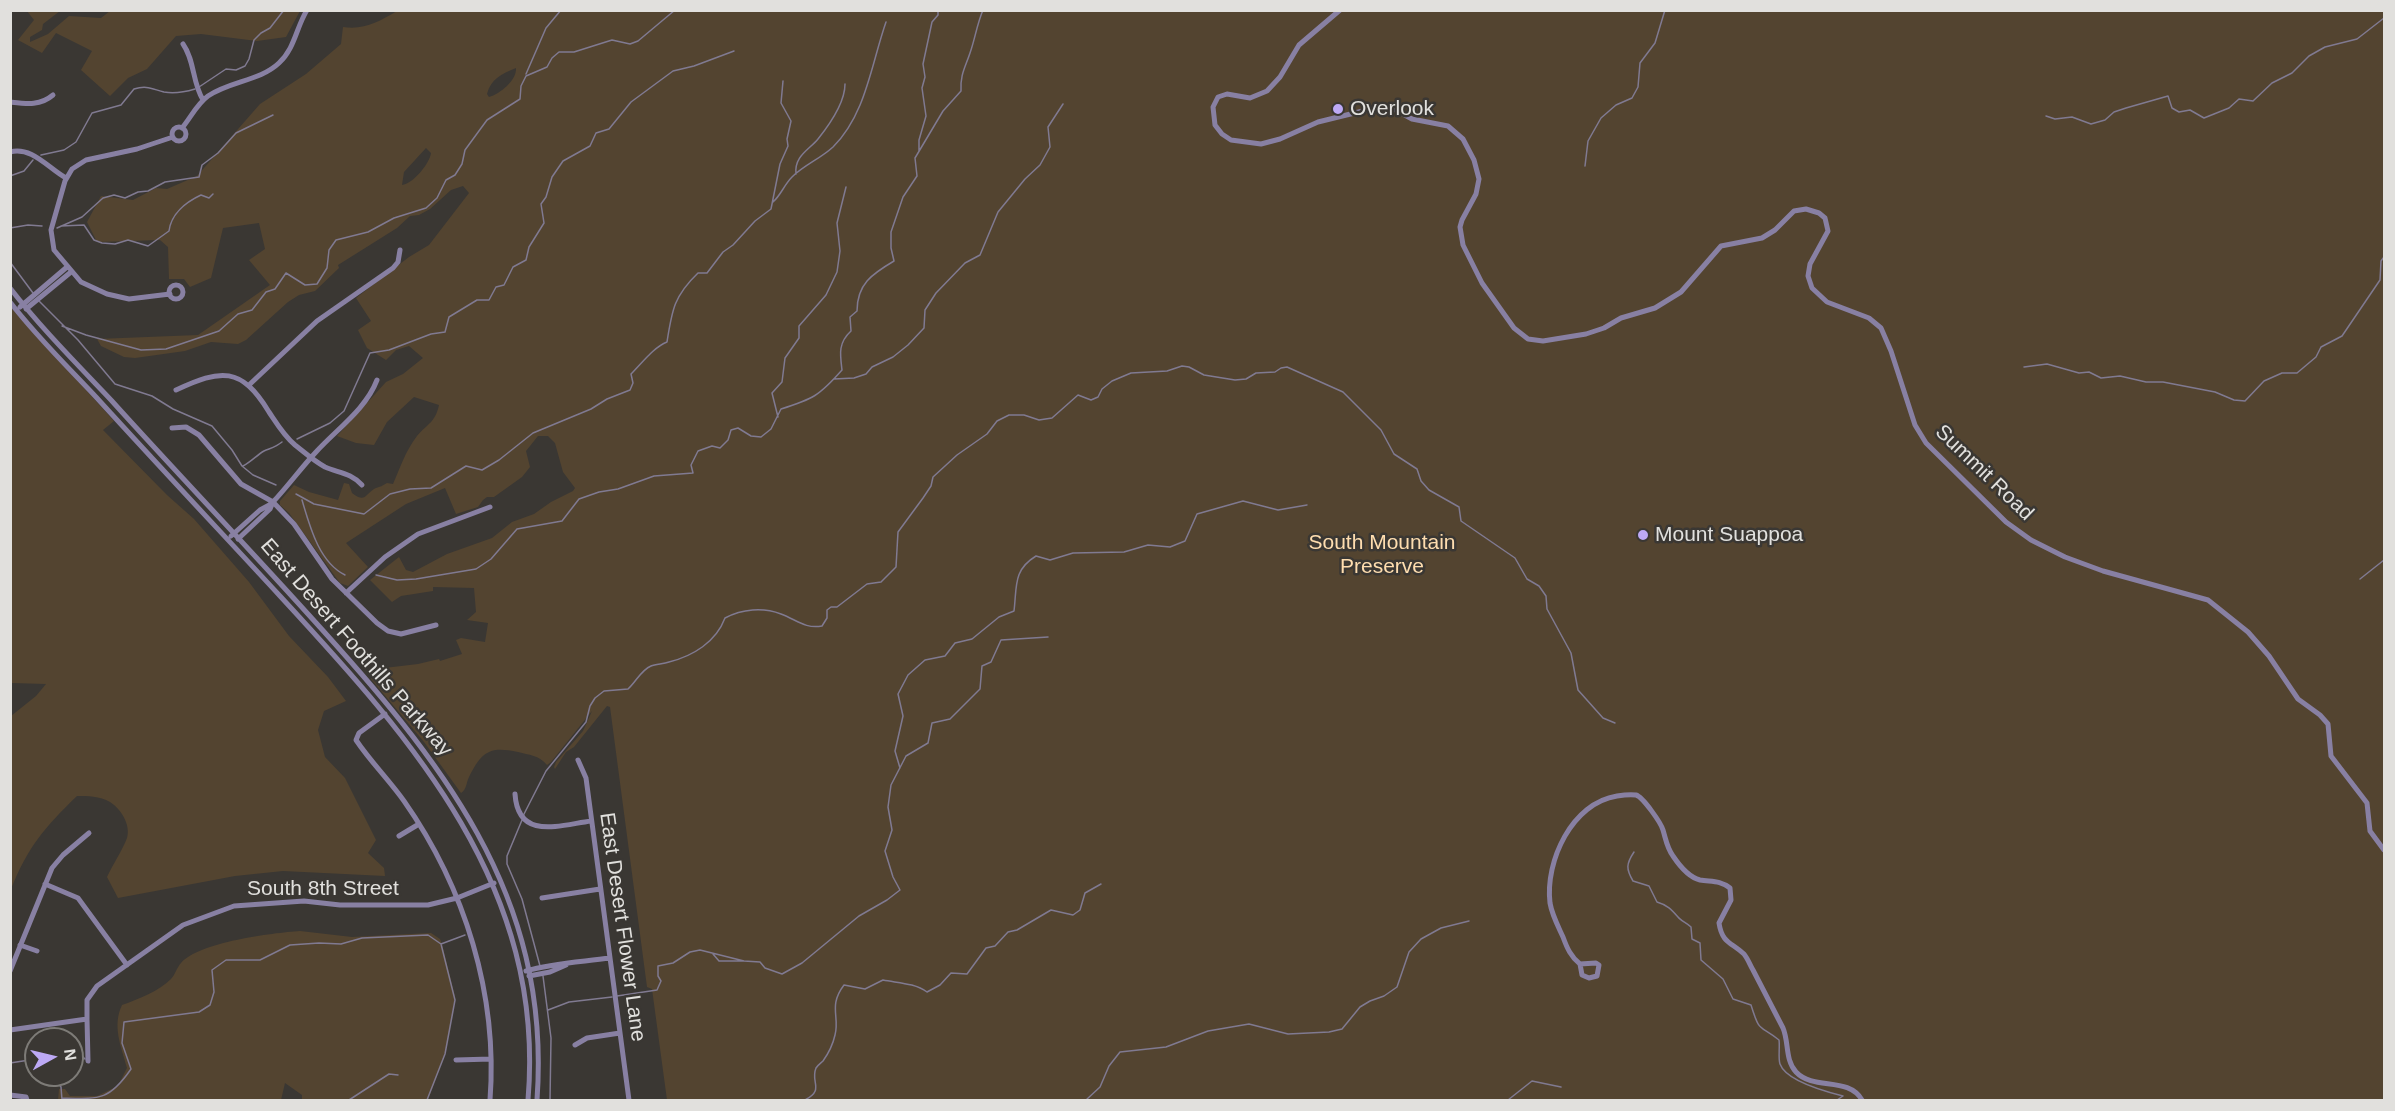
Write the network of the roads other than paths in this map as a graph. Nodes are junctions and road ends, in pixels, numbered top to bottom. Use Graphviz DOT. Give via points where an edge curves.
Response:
graph roads {
  1 [pos="307,10"];
  2 [pos="1340,10"];
  3 [pos="183,44"];
  4 [pos="53,95"];
  5 [pos="203,100"];
  6 [pos="10,102"];
  7 [pos="182,128"];
  8 [pos="173,137"];
  9 [pos="10,154"];
  10 [pos="66,178"];
  11 [pos="400,250"];
  12 [pos="69,270"];
  13 [pos="10,288"];
  14 [pos="170,294"];
  15 [pos="10,302"];
  16 [pos="25,306"];
  17 [pos="18,312"];
  18 [pos="377,380"];
  19 [pos="249,385"];
  20 [pos="176,390"];
  21 [pos="172,428"];
  22 [pos="312,458"];
  23 [pos="362,485"];
  24 [pos="273,502"];
  25 [pos="490,507"];
  26 [pos="255,519"];
  27 [pos="236,536"];
  28 [pos="230,541"];
  29 [pos="346,593"];
  30 [pos="436,625"];
  31 [pos="391,709"];
  32 [pos="384,715"];
  33 [pos="578,760"];
  34 [pos="515,794"];
  35 [pos="591,821"];
  36 [pos="419,824"];
  37 [pos="89,833"];
  38 [pos="399,836"];
  39 [pos="2385,850"];
  40 [pos="501,880"];
  41 [pos="492,883"];
  42 [pos="45,884"];
  43 [pos="600,889"];
  44 [pos="457,898"];
  45 [pos="542,898"];
  46 [pos="20,945"];
  47 [pos="37,951"];
  48 [pos="610,958"];
  49 [pos="1580,964"];
  50 [pos="127,965"];
  51 [pos="10,970"];
  52 [pos="529,973"];
  53 [pos="521,975"];
  54 [pos="87,1019"];
  55 [pos="10,1030"];
  56 [pos="620,1033"];
  57 [pos="574,1045"];
  58 [pos="491,1059"];
  59 [pos="456,1060"];
  60 [pos="88,1062"];
  61 [pos="529,1084"];
  62 [pos="538,1085"];
  63 [pos="10,1095"];
  64 [pos="26,1099"];
  65 [pos="490,1101"];
  66 [pos="528,1101"];
  67 [pos="537,1101"];
  68 [pos="629,1101"];
  69 [pos="1862,1101"];
  1 -- 5 [label="street" via="293,45 278,64 220,88"];
  2 -- 39 [label="street, Summit Road" via="1299,45 1267,91 1250,98 1227,94 1218,98 1213,116 1222,134 1240,143 1265,144 1318,122 1383,106 1413,119 1449,126 1467,147 1479,179 1478,191 1460,227 1466,255 1514,328 1538,341 1593,332 1655,308 1682,292 1721,246 1762,238 1794,211 1819,213 1825,218 1828,231 1810,264 1812,288 1827,302 1869,318 1881,328 1916,429 1926,443 2006,522 2031,540 2114,575 2208,600 2248,632 2298,699 2328,723 2331,756 2367,803 2370,831"];
  3 -- 5 [label="street" via="191,56"];
  4 -- 6 [label="street" via="45,102"];
  5 -- 7 [label="street"];
  7 -- 8 [label="street" via="174,129"];
  7 -- 8 [label="street" via="183,139"];
  8 -- 10 [label="street" via="86,160"];
  9 -- 10 [label="street" via="17,151 41,160"];
  10 -- 12 [label="street" via="50,237 54,250"];
  11 -- 19 [label="street" via="393,268 317,321"];
  12 -- 14 [label="street" via="86,286 119,298"];
  12 -- 16 [label="street"];
  13 -- 16 [label="street, East Desert Foothills Parkway"];
  15 -- 17 [label="street, East Desert Foothills Parkway"];
  16 -- 17 [label="street"];
  16 -- 27 [label="street, East Desert Foothills Parkway"];
  17 -- 28 [label="street, East Desert Foothills Parkway"];
  18 -- 22 [label="street" via="362,405"];
  19 -- 20 [label="street" via="239,378 216,375"];
  19 -- 22 [label="street" via="286,437"];
  21 -- 24 [label="street" via="186,427 199,435 241,484"];
  22 -- 23 [label="street" via="354,476"];
  22 -- 24 [label="street"];
  24 -- 26 [label="street"];
  24 -- 26 [label="street" via="263,516"];
  24 -- 29 [label="street"];
  25 -- 29 [label="street" via="418,534 385,557"];
  26 -- 27 [label="street"];
  27 -- 28 [label="street"];
  27 -- 31 [label="street, East Desert Foothills Parkway"];
  28 -- 32 [label="street, East Desert Foothills Parkway"];
  29 -- 30 [label="street" via="388,631 407,633"];
  31 -- 32 [label="street"];
  31 -- 40 [label="street, East Desert Foothills Parkway" via="453,791"];
  32 -- 36 [label="street" via="359,733 356,740"];
  32 -- 41 [label="street, East Desert Foothills Parkway" via="450,802"];
  33 -- 35 [label="street, East Desert Flower Lane" via="586,778"];
  34 -- 35 [label="street" via="525,822 538,827"];
  35 -- 43 [label="street, East Desert Flower Lane"];
  36 -- 38 [label="street"];
  36 -- 44 [label="street"];
  37 -- 42 [label="street" via="63,855"];
  40 -- 41 [label="street, South 8th Street"];
  40 -- 52 [label="street, East Desert Foothills Parkway"];
  41 -- 44 [label="street, South 8th Street"];
  41 -- 53 [label="street, East Desert Foothills Parkway"];
  42 -- 46 [label="street"];
  42 -- 50 [label="street" via="78,898"];
  43 -- 45 [label="street"];
  43 -- 48 [label="street, East Desert Flower Lane"];
  44 -- 50 [label="street, South 8th Street" via="428,905 304,901 234,906 183,924"];
  44 -- 58 [label="street" via="481,972 490,1023"];
  46 -- 47 [label="street"];
  46 -- 51 [label="street"];
  48 -- 52 [label="street"];
  48 -- 56 [label="street, East Desert Flower Lane"];
  49 -- 69 [label="street" via="1573,959 1551,908 1554,861 1575,822 1588,808 1608,798 1637,795 1661,824 1668,849 1680,866 1696,879 1718,881 1730,888 1731,900 1719,923 1721,932 1728,944 1747,958 1783,1030 1797,1074 1850,1089"];
  50 -- 54 [label="street, South 8th Street" via="91,992"];
  52 -- 53 [label="street"];
  52 -- 62 [label="street, East Desert Foothills Parkway" via="538,1042"];
  53 -- 61 [label="street, East Desert Foothills Parkway" via="528,1020"];
  54 -- 55 [label="street"];
  54 -- 60 [label="street, South 8th Street"];
  56 -- 57 [label="street" via="587,1038"];
  56 -- 68 [label="street, East Desert Flower Lane"];
  58 -- 59 [label="street"];
  58 -- 65 [label="street"];
  61 -- 62 [label="street"];
  61 -- 66 [label="street, East Desert Foothills Parkway"];
  62 -- 67 [label="street, East Desert Foothills Parkway"];
  63 -- 64 [label="street"];
}
